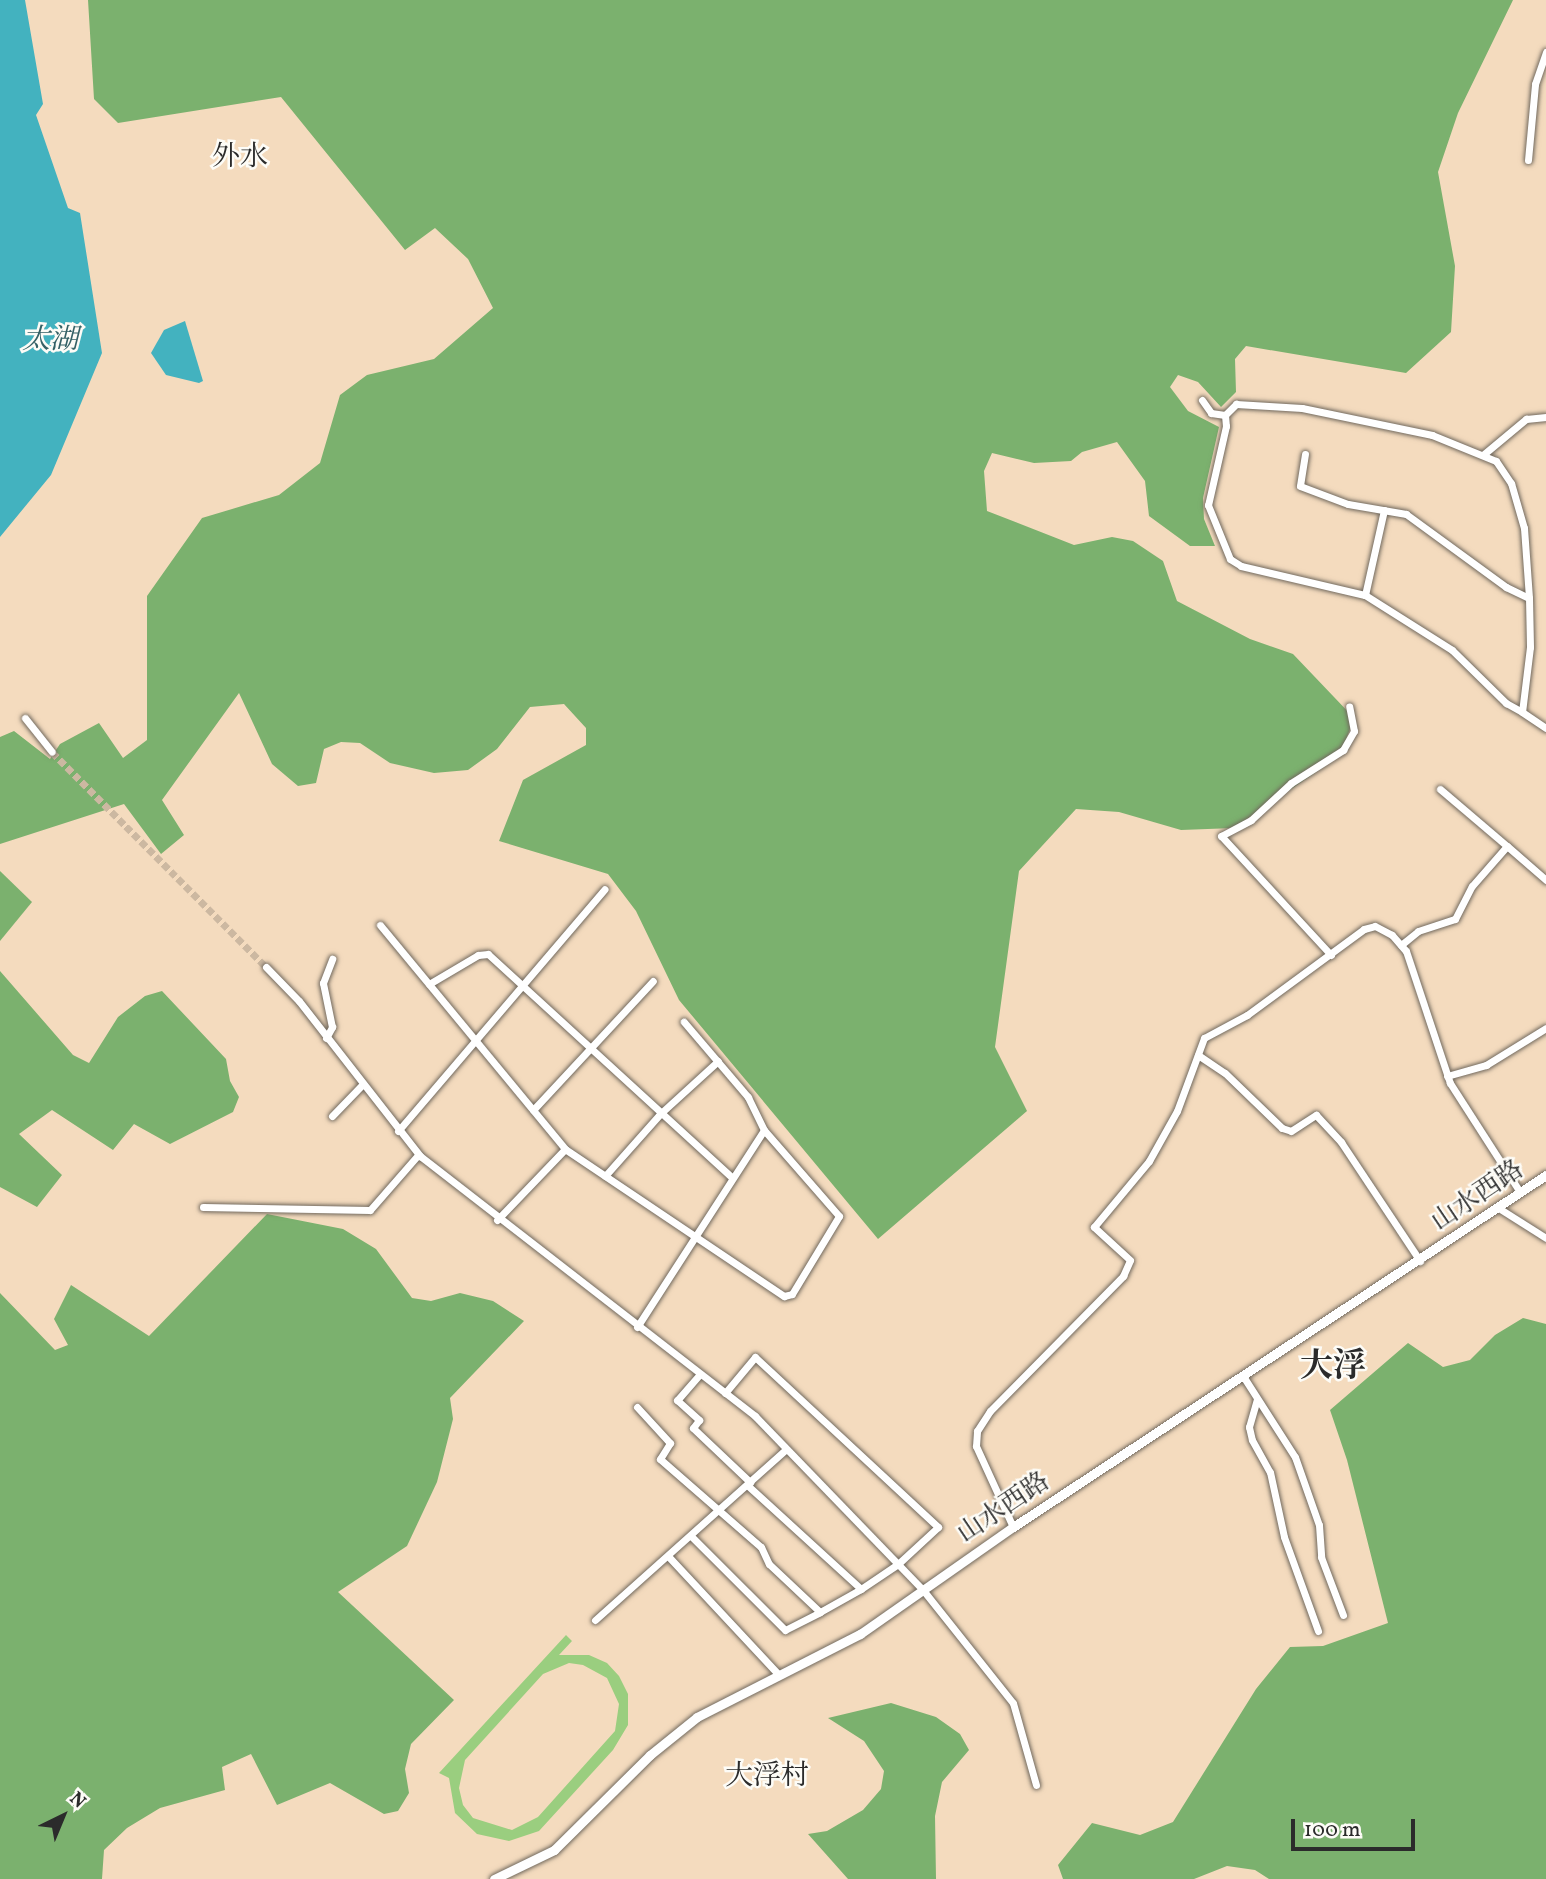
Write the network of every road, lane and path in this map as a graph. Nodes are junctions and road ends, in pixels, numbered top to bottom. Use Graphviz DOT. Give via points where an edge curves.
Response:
graph roads {
  1 [pos="1546,52"];
  2 [pos="1528,160"];
  3 [pos="1202,400"];
  4 [pos="1224,415"];
  5 [pos="1546,417"];
  6 [pos="1305,454"];
  7 [pos="1484,454"];
  8 [pos="1384,510"];
  9 [pos="1365,595"];
  10 [pos="1528,598"];
  11 [pos="1349,706"];
  12 [pos="1522,712"];
  13 [pos="25,718"];
  14 [pos="1546,728"];
  15 [pos="52,752"];
  16 [pos="1440,789"];
  17 [pos="1507,846"];
  18 [pos="1546,880"];
  19 [pos="604,889"];
  20 [pos="380,925"];
  21 [pos="1401,945"];
  22 [pos="1331,955"];
  23 [pos="332,958"];
  24 [pos="266,967"];
  25 [pos="653,981"];
  26 [pos="429,984"];
  27 [pos="522,985"];
  28 [pos="684,1023"];
  29 [pos="1546,1028"];
  30 [pos="326,1038"];
  31 [pos="476,1040"];
  32 [pos="589,1048"];
  33 [pos="1198,1055"];
  34 [pos="718,1061"];
  35 [pos="1447,1076"];
  36 [pos="361,1086"];
  37 [pos="533,1110"];
  38 [pos="661,1113"];
  39 [pos="332,1116"];
  40 [pos="764,1130"];
  41 [pos="398,1131"];
  42 [pos="565,1149"];
  43 [pos="418,1155"];
  44 [pos="1546,1175"];
  45 [pos="605,1176"];
  46 [pos="731,1177"];
  47 [pos="1520,1192"];
  48 [pos="1497,1207"];
  49 [pos="203,1208"];
  50 [pos="497,1220"];
  51 [pos="694,1235"];
  52 [pos="1546,1238"];
  53 [pos="1420,1262"];
  54 [pos="637,1327"];
  55 [pos="699,1374"];
  56 [pos="1242,1376"];
  57 [pos="724,1393"];
  58 [pos="1257,1399"];
  59 [pos="637,1407"];
  60 [pos="786,1449"];
  61 [pos="748,1483"];
  62 [pos="719,1510"];
  63 [pos="1013,1527"];
  64 [pos="691,1536"];
  65 [pos="668,1556"];
  66 [pos="898,1564"];
  67 [pos="861,1589"];
  68 [pos="923,1590"];
  69 [pos="820,1612"];
  70 [pos="1343,1615"];
  71 [pos="595,1620"];
  72 [pos="1318,1631"];
  73 [pos="778,1674"];
  74 [pos="1036,1785"];
  75 [pos="494,1879"];
  1 -- 2 [label="street" via="1535,84"];
  3 -- 4 [label="street" via="1211,413"];
  4 -- 7 [label="street" via="1236,404 1302,408 1432,435"];
  4 -- 9 [label="street" via="1226,426 1208,505 1230,559 1241,566"];
  5 -- 7 [label="street" via="1526,419"];
  6 -- 8 [label="street" via="1300,486 1316,495"];
  7 -- 10 [label="street" via="1496,461 1511,483 1524,528"];
  8 -- 9 [label="street"];
  8 -- 10 [label="street" via="1415,519 1462,557"];
  9 -- 12 [label="street" via="1452,650 1506,704"];
  10 -- 12 [label="street" via="1530,647"];
  11 -- 22 [label="street" via="1354,731 1343,750 1291,783 1251,820 1221,836"];
  12 -- 14 [label="street"];
  13 -- 15 [label="street"];
  16 -- 17 [label="street"];
  17 -- 18 [label="street"];
  17 -- 21 [label="street" via="1472,886 1455,919 1418,931"];
  19 -- 27 [label="street"];
  20 -- 26 [label="street"];
  21 -- 22 [label="street" via="1375,926"];
  21 -- 35 [label="street" via="1416,975"];
  22 -- 33 [label="street" via="1247,1015 1204,1038"];
  23 -- 30 [label="street" via="323,983 332,1027"];
  24 -- 30 [label="street"];
  25 -- 32 [label="street"];
  26 -- 27 [label="street" via="478,955 488,954"];
  26 -- 31 [label="street"];
  27 -- 31 [label="street"];
  27 -- 32 [label="street"];
  28 -- 34 [label="street"];
  29 -- 35 [label="street" via="1486,1065"];
  30 -- 36 [label="street"];
  31 -- 37 [label="street"];
  31 -- 41 [label="street"];
  32 -- 37 [label="street"];
  32 -- 38 [label="street"];
  33 -- 53 [label="street" via="1225,1073 1282,1128 1291,1131 1316,1115 1341,1142"];
  33 -- 63 [label="street" via="1177,1111 1149,1161 1094,1227 1130,1260 1123,1276 990,1411 976,1431 976,1446"];
  34 -- 38 [label="street"];
  34 -- 40 [label="street" via="748,1097"];
  35 -- 47 [label="street"];
  36 -- 39 [label="street"];
  36 -- 41 [label="street"];
  37 -- 42 [label="street"];
  38 -- 45 [label="street"];
  38 -- 46 [label="street"];
  40 -- 46 [label="street"];
  40 -- 51 [label="street" via="839,1219 792,1294 784,1296"];
  41 -- 43 [label="street"];
  42 -- 45 [label="street"];
  42 -- 50 [label="street"];
  43 -- 49 [label="street" via="370,1210"];
  43 -- 50 [label="street"];
  44 -- 47 [label="street, 山水西路"];
  45 -- 51 [label="street"];
  46 -- 51 [label="street"];
  47 -- 48 [label="street, 山水西路"];
  48 -- 52 [label="street"];
  48 -- 53 [label="street, 山水西路"];
  50 -- 54 [label="street"];
  51 -- 54 [label="street"];
  53 -- 56 [label="street, 山水西路"];
  54 -- 55 [label="street"];
  55 -- 57 [label="street"];
  55 -- 61 [label="street" via="677,1400 699,1420 693,1428"];
  56 -- 58 [label="street"];
  56 -- 63 [label="street, 山水西路"];
  57 -- 60 [label="street"];
  57 -- 66 [label="street" via="755,1357 938,1527"];
  58 -- 70 [label="street" via="1295,1457 1319,1525 1321,1557"];
  58 -- 72 [label="street" via="1249,1427 1252,1440 1270,1472 1284,1537"];
  59 -- 62 [label="street" via="670,1443 660,1458"];
  60 -- 61 [label="street"];
  60 -- 66 [label="street"];
  61 -- 62 [label="street"];
  61 -- 67 [label="street"];
  62 -- 64 [label="street"];
  62 -- 69 [label="street" via="761,1547 769,1564"];
  63 -- 68 [label="street, 山水西路"];
  64 -- 65 [label="street"];
  64 -- 69 [label="street" via="785,1629"];
  65 -- 71 [label="street"];
  65 -- 73 [label="street"];
  66 -- 67 [label="street"];
  66 -- 68 [label="street"];
  67 -- 69 [label="street"];
  68 -- 73 [label="street, 山水西路" via="860,1634"];
  68 -- 74 [label="street" via="1013,1703"];
  73 -- 75 [label="street, 山水西路" via="676,1732 554,1850"];
}
